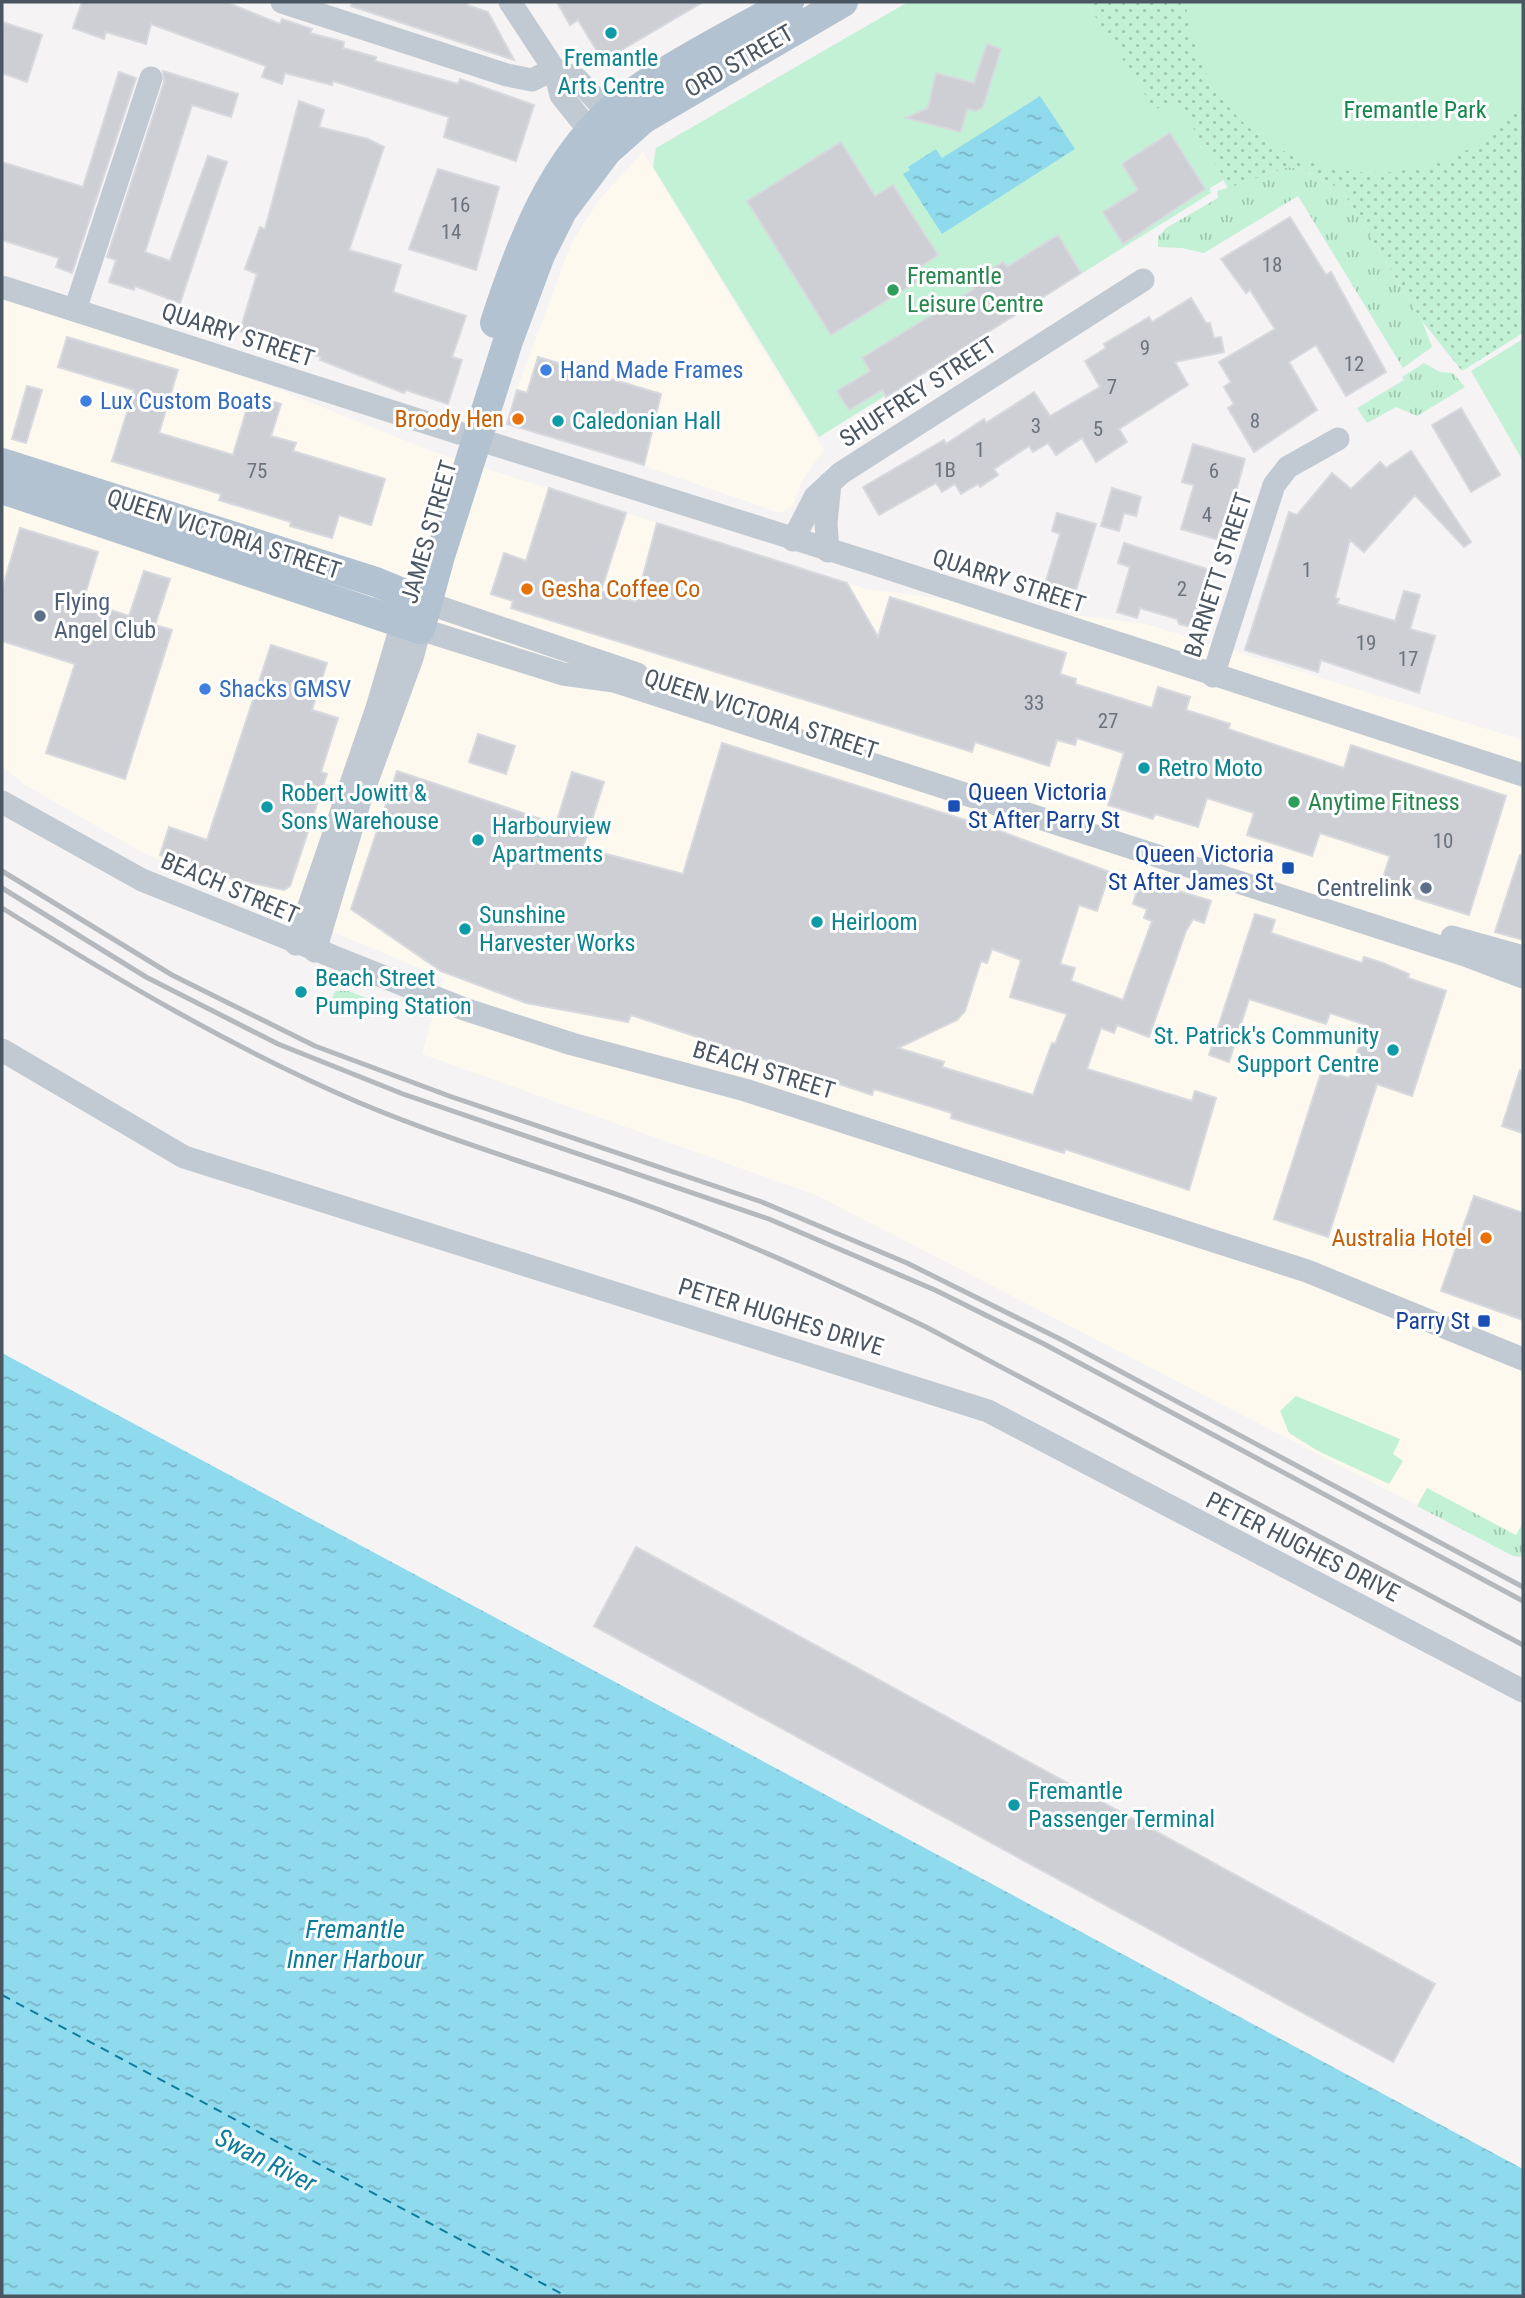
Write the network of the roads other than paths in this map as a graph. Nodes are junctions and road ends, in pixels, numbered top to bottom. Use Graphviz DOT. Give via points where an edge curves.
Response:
graph roads {
  1 [pos="282,2"];
  2 [pos="510,2"];
  3 [pos="789,2"];
  4 [pos="842,2"];
  5 [pos="554,69"];
  6 [pos="150,78"];
  7 [pos="607,132"];
  8 [pos="1143,280"];
  9 [pos="2,287"];
  10 [pos="75,310"];
  11 [pos="468,436"];
  12 [pos="1338,439"];
  13 [pos="2,463"];
  14 [pos="830,483"];
  15 [pos="2,489"];
  16 [pos="793,540"];
  17 [pos="828,551"];
  18 [pos="415,613"];
  19 [pos="1213,676"];
  20 [pos="1523,775"];
  21 [pos="2,802"];
  22 [pos="305,947"];
  23 [pos="1523,957"];
  24 [pos="1523,977"];
  25 [pos="2,1050"];
  26 [pos="1523,1359"];
  27 [pos="1523,1690"];
  1 -- 5 [label="street" via="507,75 532,80"];
  2 -- 5 [label="street"];
  3 -- 7 [label="main road, ORD STREET" via="639,87"];
  4 -- 7 [label="main road, ORD STREET"];
  5 -- 7 [label="street" via="561,95"];
  6 -- 10 [label="street"];
  7 -- 11 [label="main road, JAMES STREET" via="547,192 521,247"];
  8 -- 14 [label="street, SHUFFREY STREET"];
  9 -- 10 [label="street, QUARRY STREET"];
  10 -- 11 [label="street, QUARRY STREET"];
  11 -- 16 [label="street, QUARRY STREET"];
  11 -- 18 [label="main road, JAMES STREET"];
  12 -- 19 [label="street, BARNETT STREET" via="1289,467 1274,485"];
  13 -- 18 [label="main road, QUEEN VICTORIA STREET" via="376,582"];
  14 -- 16 [label="street, SHUFFREY STREET" via="815,497"];
  14 -- 17 [label="street, SHUFFREY STREET"];
  15 -- 18 [label="main road, QUEEN VICTORIA STREET"];
  16 -- 17 [label="street, QUARRY STREET"];
  17 -- 19 [label="street, QUARRY STREET"];
  18 -- 22 [label="street, JAMES STREET" via="412,658"];
  18 -- 23 [label="street, QUEEN VICTORIA STREET"];
  18 -- 24 [label="street, QUEEN VICTORIA STREET" via="563,674 614,681"];
  19 -- 20 [label="street, QUARRY STREET"];
  21 -- 22 [label="street, BEACH STREET" via="142,880"];
  22 -- 26 [label="street, BEACH STREET" via="464,1009 572,1044 746,1090 1307,1271"];
  25 -- 27 [label="street, PETER HUGHES DRIVE" via="184,1157 988,1411"];
}
